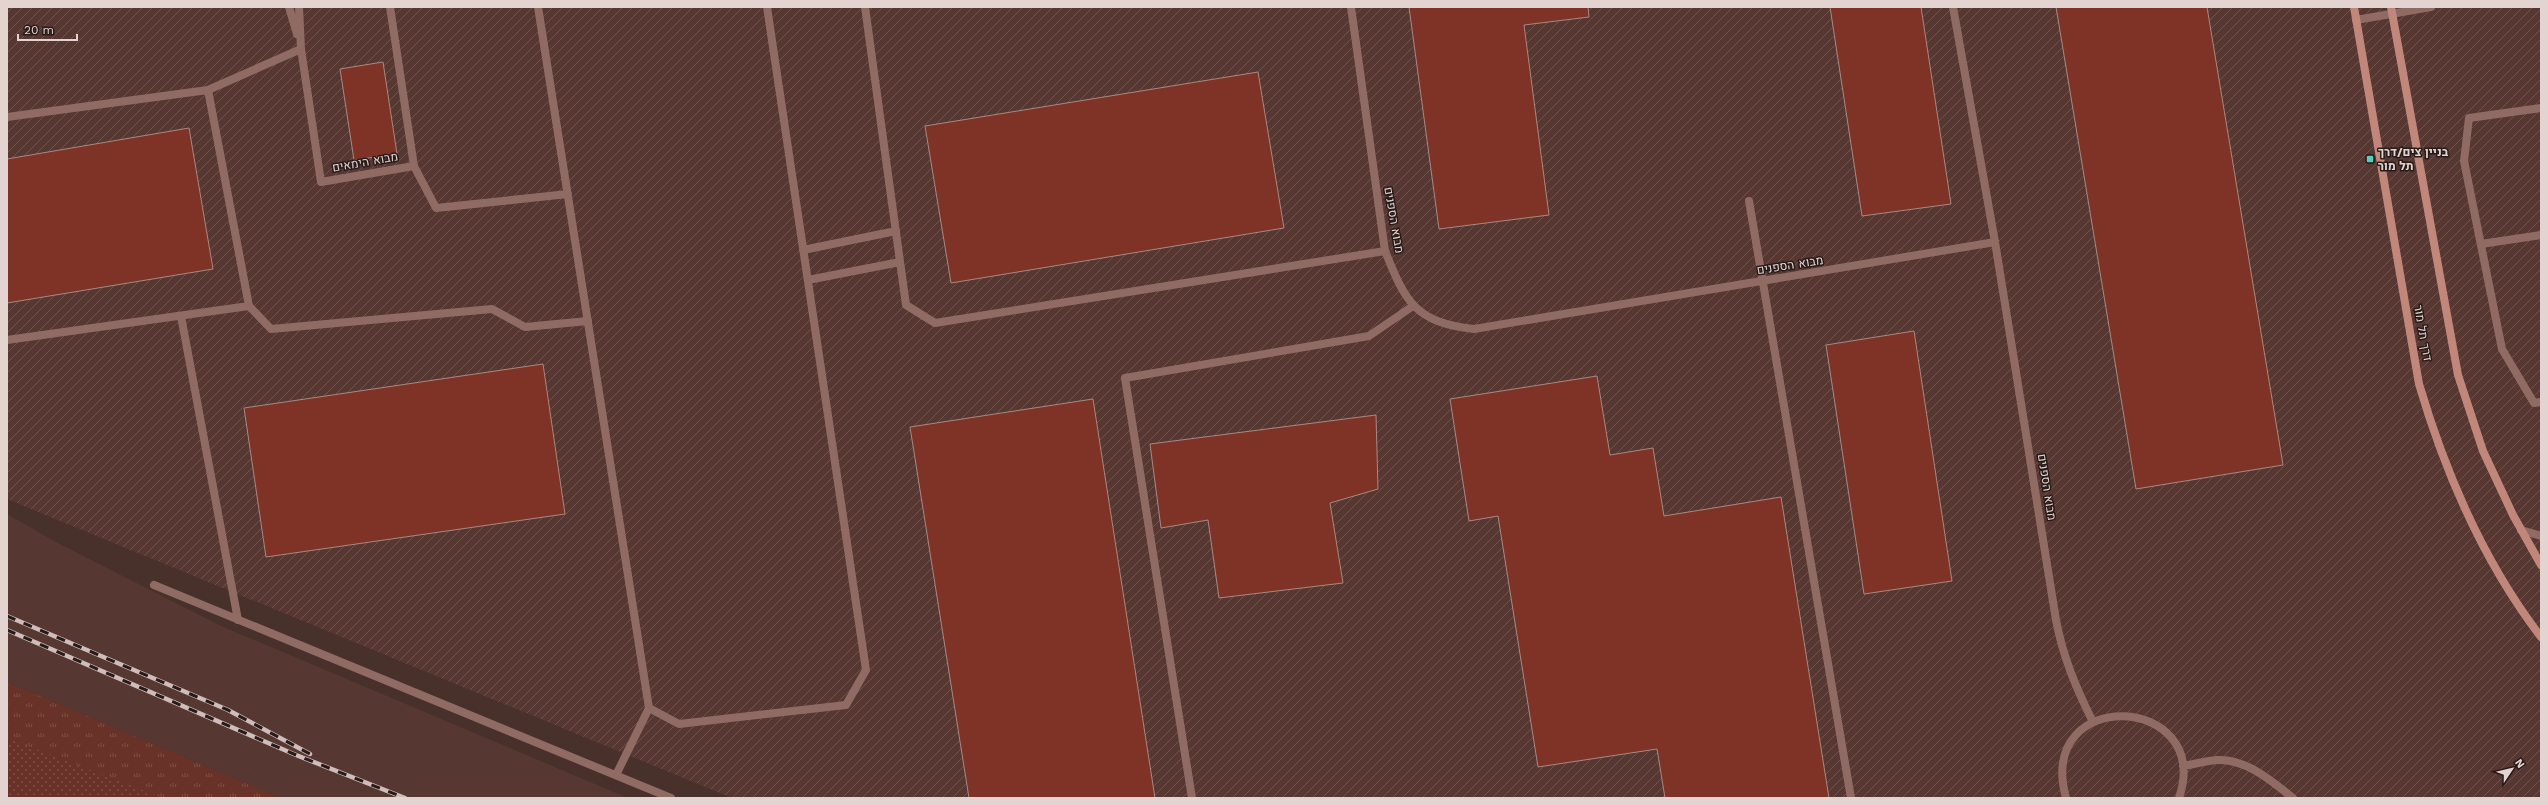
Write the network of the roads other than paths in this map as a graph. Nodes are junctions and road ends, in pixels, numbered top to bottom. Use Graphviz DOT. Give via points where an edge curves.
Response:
graph roads {
  1 [pos="289,7"];
  2 [pos="299,7"];
  3 [pos="390,7"];
  4 [pos="538,7"];
  5 [pos="767,7"];
  6 [pos="865,7"];
  7 [pos="1351,7"];
  8 [pos="1953,7"];
  9 [pos="2354,7"];
  10 [pos="2431,7"];
  11 [pos="2392,10"];
  12 [pos="2356,20"];
  13 [pos="301,49"];
  14 [pos="208,90"];
  15 [pos="2541,108"];
  16 [pos="7,117"];
  17 [pos="414,166"];
  18 [pos="568,194"];
  19 [pos="1749,201"];
  20 [pos="896,231"];
  21 [pos="2541,235"];
  22 [pos="1995,242"];
  23 [pos="2481,244"];
  24 [pos="803,250"];
  25 [pos="1385,251"];
  26 [pos="900,262"];
  27 [pos="808,280"];
  28 [pos="1762,281"];
  29 [pos="249,306"];
  30 [pos="1413,306"];
  31 [pos="182,316"];
  32 [pos="588,321"];
  33 [pos="7,340"];
  34 [pos="2541,402"];
  35 [pos="2522,530"];
  36 [pos="2541,536"];
  37 [pos="2541,565"];
  38 [pos="154,585"];
  39 [pos="238,620"];
  40 [pos="2541,637"];
  41 [pos="649,708"];
  42 [pos="2092,722"];
  43 [pos="2183,766"];
  44 [pos="616,775"];
  45 [pos="671,798"];
  46 [pos="1192,798"];
  47 [pos="1851,798"];
  48 [pos="2066,798"];
  49 [pos="2179,798"];
  50 [pos="2293,798"];
  1 -- 13 [label="street, מבוא הימאים"];
  2 -- 13 [label="street, מבוא הימאים"];
  3 -- 17 [label="street"];
  4 -- 18 [label="street"];
  5 -- 24 [label="street"];
  6 -- 20 [label="street"];
  7 -- 25 [label="street, מבוא הספנים"];
  8 -- 22 [label="street"];
  9 -- 12 [label="street, דרך תל מור"];
  10 -- 11 [label="street"];
  11 -- 12 [label="street"];
  11 -- 35 [label="street" via="2458,375 2483,451"];
  12 -- 40 [label="street, דרך תל מור" via="2419,384 2432,428 2446,466 2478,533 2507,585"];
  13 -- 14 [label="street"];
  13 -- 17 [label="street, מבוא הימאים" via="321,182"];
  14 -- 16 [label="street"];
  14 -- 29 [label="street"];
  15 -- 23 [label="street" via="2469,118 2464,161"];
  17 -- 18 [label="street, מבוא הימאים" via="436,208"];
  18 -- 32 [label="street"];
  19 -- 28 [label="street"];
  20 -- 24 [label="street"];
  20 -- 26 [label="street"];
  21 -- 23 [label="street"];
  22 -- 28 [label="street, מבוא הספנים"];
  22 -- 42 [label="street, מבוא הספנים" via="2062,650 2073,682"];
  23 -- 34 [label="street" via="2502,349 2534,403"];
  24 -- 27 [label="street"];
  25 -- 26 [label="street" via="935,323 906,305"];
  25 -- 30 [label="street, מבוא הספנים" via="1400,289"];
  26 -- 27 [label="street"];
  27 -- 41 [label="street" via="866,670 846,705 679,724"];
  28 -- 30 [label="street, מבוא הספנים" via="1474,329 1430,320"];
  28 -- 47 [label="street"];
  29 -- 31 [label="street"];
  29 -- 32 [label="street" via="271,329 492,309 525,327"];
  30 -- 46 [label="street" via="1369,336 1125,378"];
  31 -- 33 [label="street"];
  31 -- 39 [label="street"];
  32 -- 41 [label="street"];
  35 -- 36 [label="street"];
  35 -- 37 [label="street"];
  38 -- 39 [label="street"];
  39 -- 44 [label="street"];
  41 -- 44 [label="street"];
  42 -- 43 [label="street" via="2111,716 2131,715 2149,721 2165,732 2177,748"];
  42 -- 48 [label="street" via="2078,733 2068,748 2062,765 2062,783"];
  43 -- 49 [label="street" via="2183,786"];
  43 -- 50 [label="street" via="2218,760 2238,762 2272,781"];
  44 -- 45 [label="street"];
}
